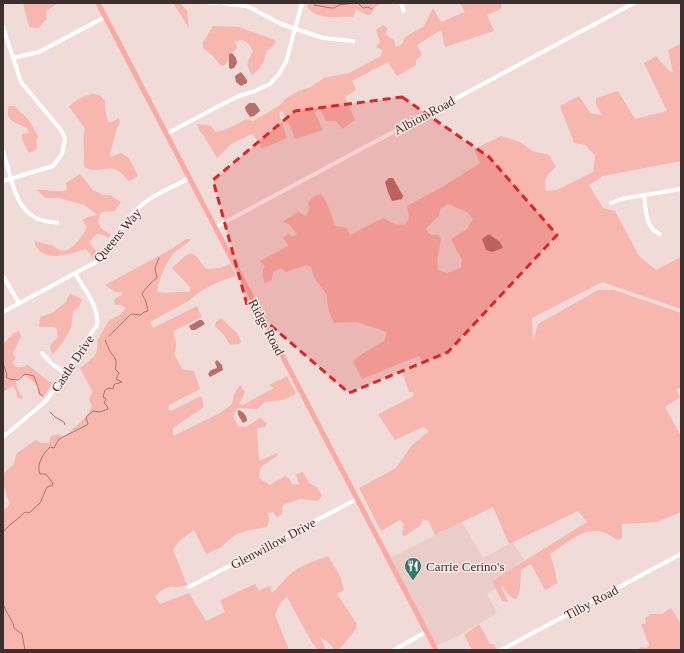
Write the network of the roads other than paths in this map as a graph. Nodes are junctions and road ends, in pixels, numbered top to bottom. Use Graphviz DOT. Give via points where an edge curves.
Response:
graph roads {
  1 [pos="98,3"];
  2 [pos="209,3"];
  3 [pos="216,3"];
  4 [pos="223,3"];
  5 [pos="302,3"];
  6 [pos="401,3"];
  7 [pos="634,3"];
  8 [pos="404,11"];
  9 [pos="105,17"];
  10 [pos="3,27"];
  11 [pos="296,28"];
  12 [pos="353,41"];
  13 [pos="13,58"];
  14 [pos="166,134"];
  15 [pos="3,152"];
  16 [pos="11,178"];
  17 [pos="188,179"];
  18 [pos="3,181"];
  19 [pos="681,189"];
  20 [pos="644,196"];
  21 [pos="611,204"];
  22 [pos="57,223"];
  23 [pos="214,228"];
  24 [pos="660,234"];
  25 [pos="76,273"];
  26 [pos="3,276"];
  27 [pos="19,303"];
  28 [pos="3,312"];
  29 [pos="42,353"];
  30 [pos="65,373"];
  31 [pos="3,437"];
  32 [pos="357,499"];
  33 [pos="681,554"];
  34 [pos="189,587"];
  35 [pos="426,632"];
  36 [pos="394,650"];
  37 [pos="436,650"];
  38 [pos="501,650"];
  1 -- 9 [label="main road, Ridge Road"];
  2 -- 3 [label="street"];
  4 -- 11 [label="street" via="246,6 281,24"];
  5 -- 11 [label="street"];
  6 -- 8 [label="street"];
  7 -- 23 [label="street, Albion Road"];
  9 -- 13 [label="street" via="39,52"];
  9 -- 14 [label="main road, Ridge Road"];
  10 -- 13 [label="street"];
  11 -- 12 [label="street" via="323,38"];
  11 -- 14 [label="street" via="286,62 270,84 217,106"];
  13 -- 16 [label="street" via="21,82 65,139 62,154 53,166"];
  14 -- 17 [label="main road, Ridge Road"];
  15 -- 16 [label="street"];
  16 -- 18 [label="street"];
  16 -- 22 [label="street" via="18,199 25,210 35,218"];
  17 -- 23 [label="main road, Ridge Road"];
  17 -- 25 [label="street, Queens Way" via="145,202 134,212 104,254 96,262"];
  19 -- 20 [label="street"];
  20 -- 21 [label="street" via="620,199"];
  20 -- 24 [label="street" via="648,224"];
  23 -- 32 [label="main road, Ridge Road"];
  25 -- 27 [label="street, Queens Way"];
  25 -- 30 [label="street, Castle Drive" via="94,308 97,324"];
  26 -- 27 [label="street"];
  27 -- 28 [label="street, Queens Way"];
  29 -- 30 [label="street"];
  30 -- 31 [label="street, Castle Drive" via="46,401"];
  32 -- 34 [label="street, Glenwillow Drive"];
  32 -- 35 [label="main road, Ridge Road"];
  33 -- 38 [label="street, Tilby Road"];
  35 -- 36 [label="street"];
  35 -- 37 [label="main road, Ridge Road"];
}
